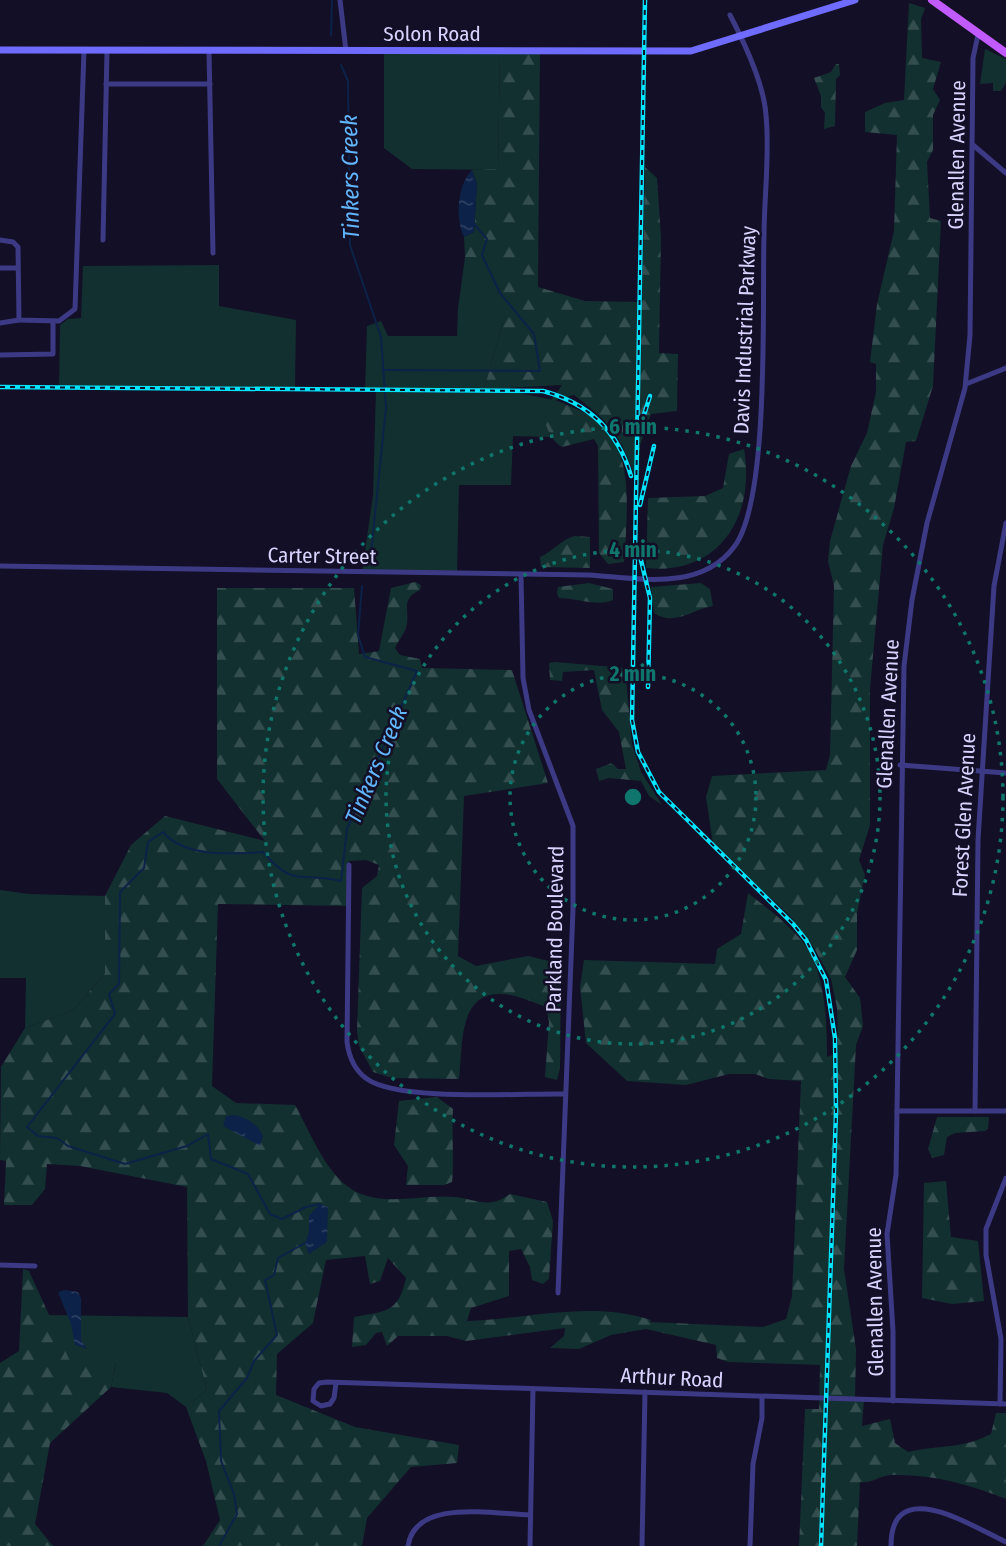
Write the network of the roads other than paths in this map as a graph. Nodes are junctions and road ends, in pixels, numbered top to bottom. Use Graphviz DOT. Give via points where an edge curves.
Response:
graph roads {
  1 [pos="340,0"];
  2 [pos="855,0"];
  3 [pos="932,0"];
  4 [pos="730,15"];
  5 [pos="978,35"];
  6 [pos="741,37"];
  7 [pos="0,50"];
  8 [pos="84,51"];
  9 [pos="107,51"];
  10 [pos="209,51"];
  11 [pos="346,51"];
  12 [pos="1006,53"];
  13 [pos="106,84"];
  14 [pos="210,84"];
  15 [pos="972,145"];
  16 [pos="1006,173"];
  17 [pos="0,240"];
  18 [pos="103,240"];
  19 [pos="213,253"];
  20 [pos="0,268"];
  21 [pos="16,268"];
  22 [pos="19,320"];
  23 [pos="53,321"];
  24 [pos="0,323"];
  25 [pos="0,355"];
  26 [pos="1006,368"];
  27 [pos="966,384"];
  28 [pos="1006,523"];
  29 [pos="0,566"];
  30 [pos="521,575"];
  31 [pos="642,578"];
  32 [pos="901,765"];
  33 [pos="982,771"];
  34 [pos="1006,773"];
  35 [pos="349,865"];
  36 [pos="565,1094"];
  37 [pos="897,1111"];
  38 [pos="975,1111"];
  39 [pos="1006,1111"];
  40 [pos="1006,1178"];
  41 [pos="0,1265"];
  42 [pos="35,1266"];
  43 [pos="558,1293"];
  44 [pos="336,1383"];
  45 [pos="533,1388"];
  46 [pos="645,1392"];
  47 [pos="762,1398"];
  48 [pos="893,1401"];
  49 [pos="1003,1404"];
  50 [pos="530,1515"];
  51 [pos="1006,1542"];
  52 [pos="408,1546"];
  53 [pos="530,1546"];
  54 [pos="642,1546"];
  55 [pos="750,1546"];
  56 [pos="891,1546"];
  1 -- 11 [label="street"];
  2 -- 6 [label="street, Solon Road"];
  3 -- 5 [label="main road"];
  4 -- 6 [label="street, Davis Industrial Parkway"];
  5 -- 12 [label="main road"];
  5 -- 15 [label="street, Glenallen Avenue" via="973,58"];
  6 -- 11 [label="street, Solon Road" via="691,51"];
  6 -- 31 [label="street, Davis Industrial Parkway" via="766,113 760,413 752,504 734,548 720,561 671,580"];
  7 -- 8 [label="street, Solon Road"];
  8 -- 9 [label="street, Solon Road"];
  8 -- 23 [label="street" via="75,309"];
  9 -- 10 [label="street, Solon Road"];
  9 -- 13 [label="street"];
  10 -- 11 [label="street, Solon Road"];
  10 -- 14 [label="street"];
  13 -- 14 [label="street"];
  13 -- 18 [label="street"];
  14 -- 19 [label="street"];
  15 -- 16 [label="street"];
  15 -- 27 [label="street, Glenallen Avenue"];
  17 -- 21 [label="street" via="16,244"];
  20 -- 21 [label="street"];
  21 -- 22 [label="street"];
  22 -- 23 [label="street"];
  22 -- 24 [label="street"];
  23 -- 25 [label="street" via="53,354"];
  26 -- 27 [label="street"];
  27 -- 32 [label="street, Glenallen Avenue" via="927,523 912,600 904,666"];
  28 -- 33 [label="street, Forest Glen Avenue" via="994,586"];
  29 -- 30 [label="street, Carter Street"];
  30 -- 31 [label="street, Carter Street"];
  30 -- 36 [label="street, Parkland Boulevard" via="530,718 573,826"];
  32 -- 33 [label="street"];
  32 -- 37 [label="street, Glenallen Avenue"];
  33 -- 34 [label="street"];
  33 -- 38 [label="street, Forest Glen Avenue" via="975,928"];
  35 -- 36 [label="street" via="347,1042 349,1059 367,1079 403,1092"];
  36 -- 43 [label="street, Parkland Boulevard"];
  37 -- 38 [label="street"];
  37 -- 48 [label="street, Glenallen Avenue" via="896,1175 887,1234"];
  38 -- 39 [label="street"];
  40 -- 49 [label="street" via="986,1229 986,1255 1001,1339"];
  41 -- 42 [label="street"];
  44 -- 44 [label="street" via="330,1404 321,1406 313,1401 316,1386"];
  44 -- 45 [label="street, Arthur Road"];
  45 -- 46 [label="street, Arthur Road"];
  45 -- 50 [label="street"];
  46 -- 47 [label="street, Arthur Road"];
  46 -- 54 [label="street"];
  47 -- 48 [label="street, Arthur Road"];
  47 -- 55 [label="street" via="753,1464"];
  48 -- 49 [label="street, Arthur Road"];
  50 -- 52 [label="street" via="433,1514 409,1533"];
  50 -- 53 [label="street"];
  51 -- 56 [label="street" via="927,1507 909,1509 901,1517"];
}
